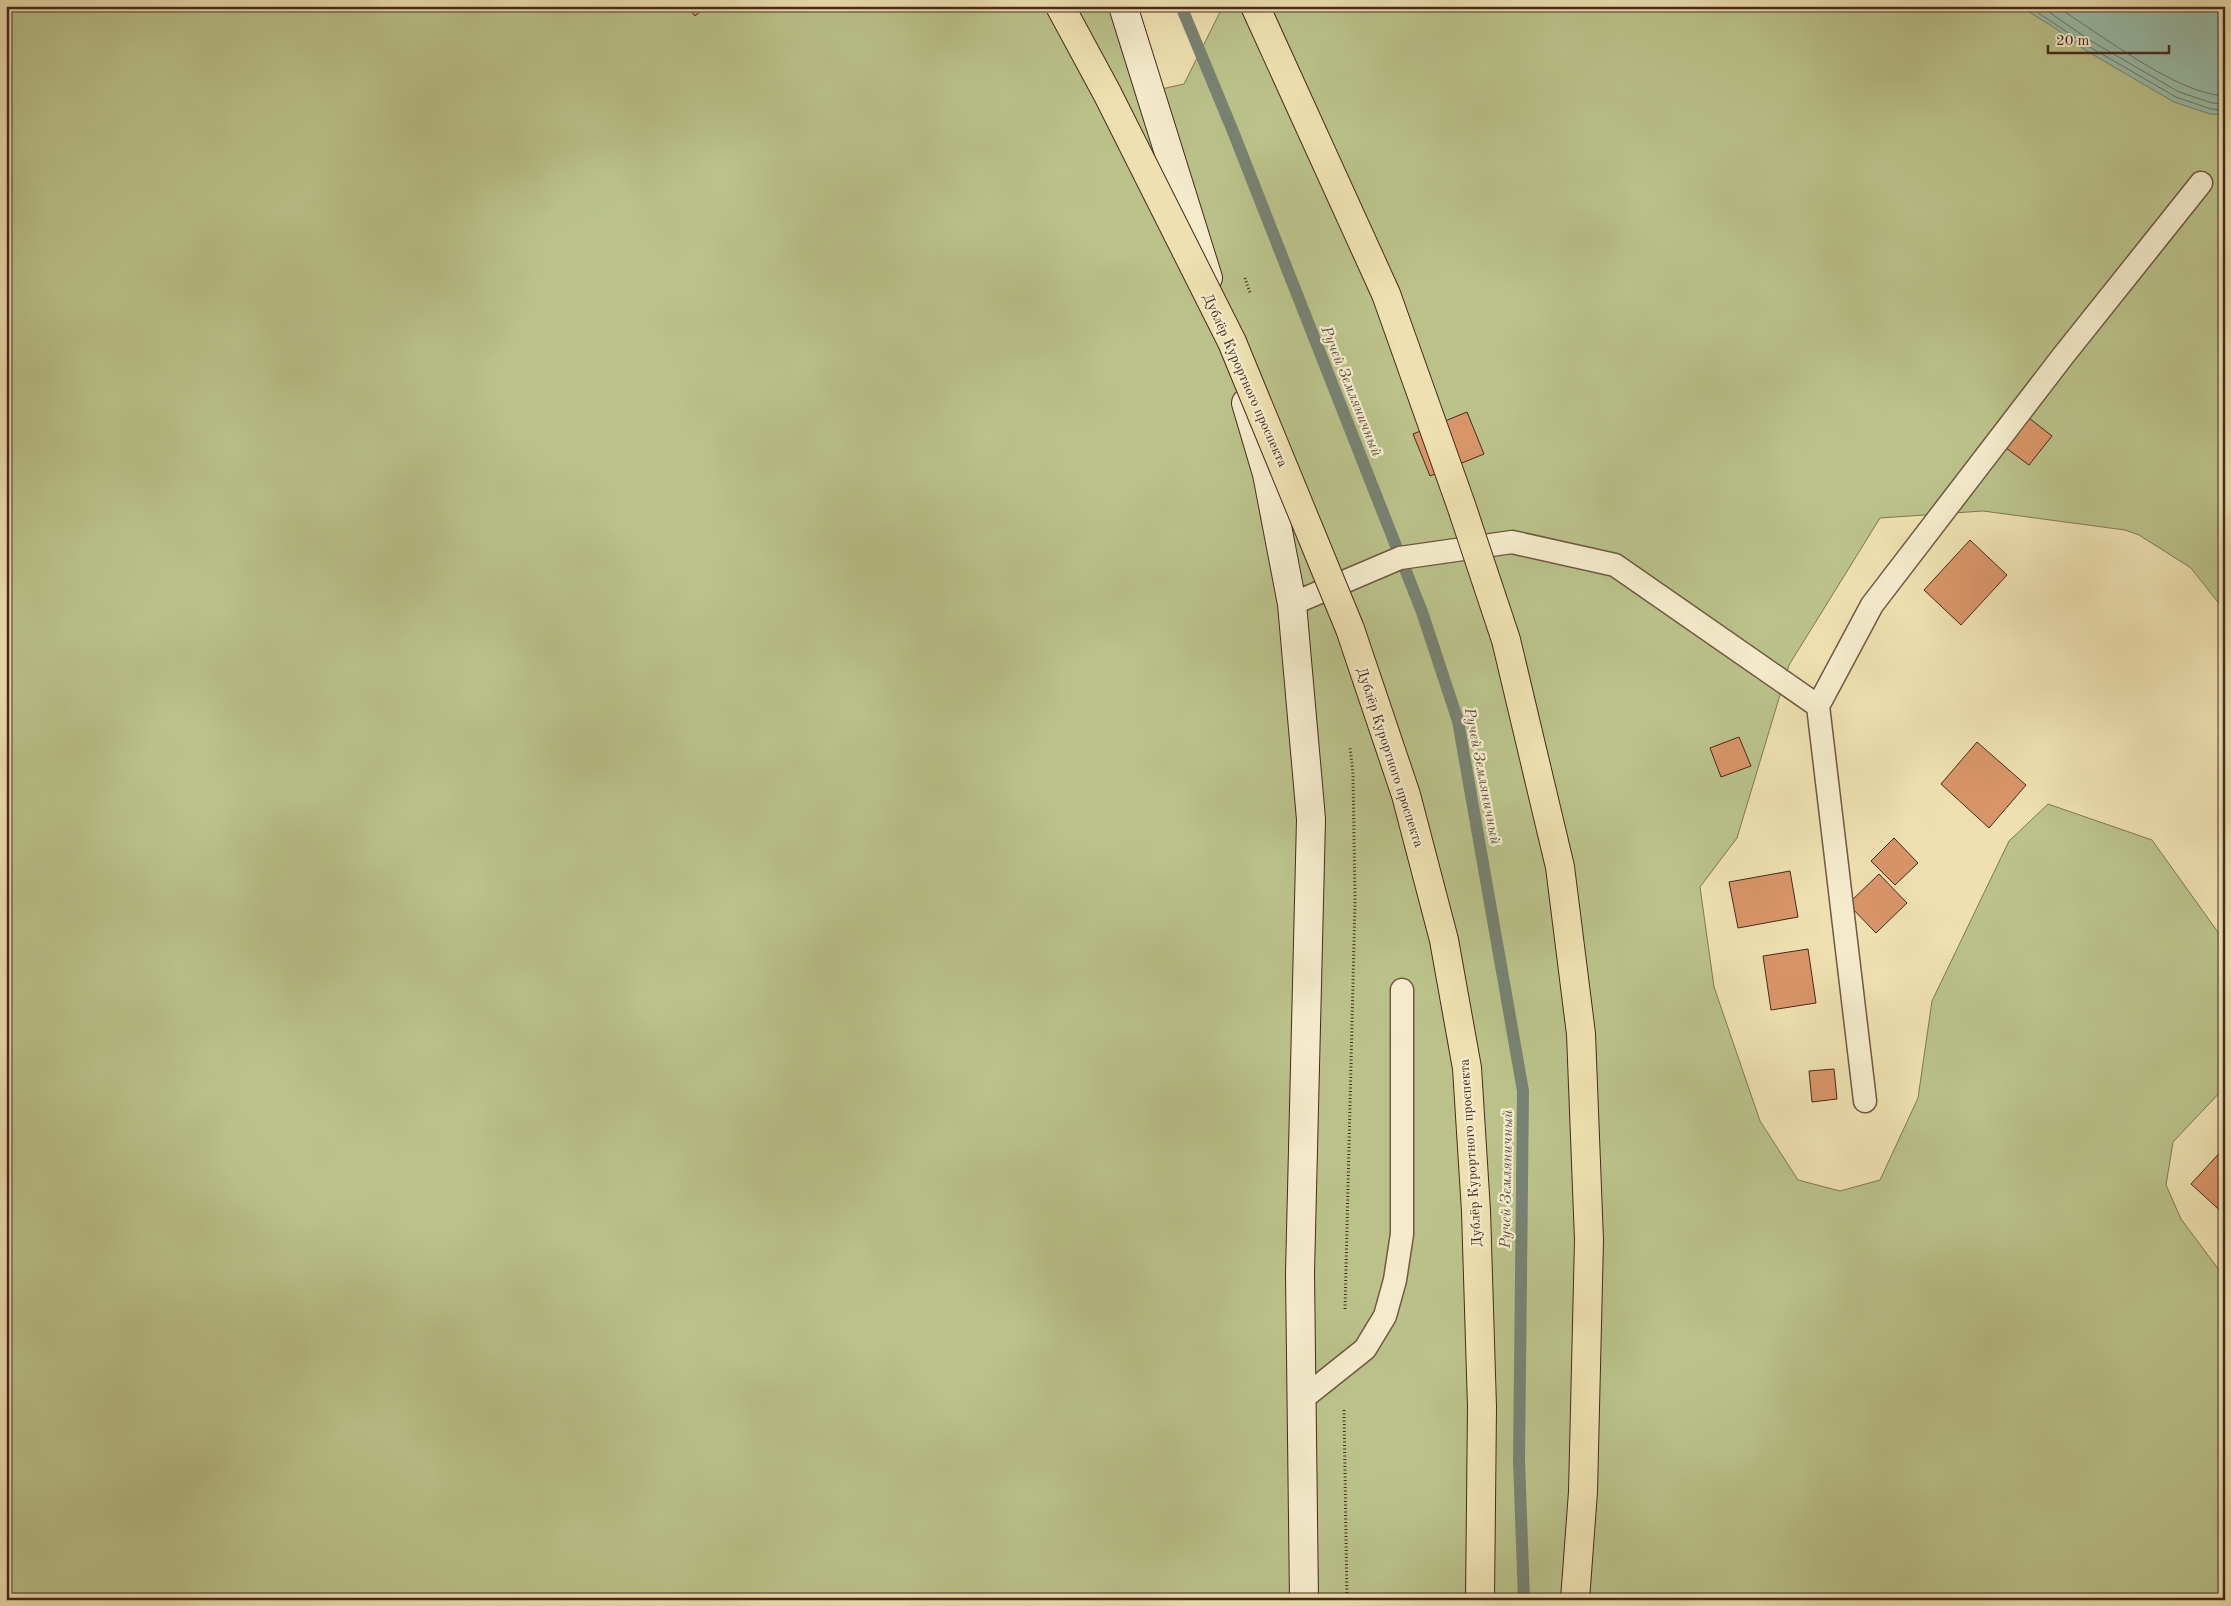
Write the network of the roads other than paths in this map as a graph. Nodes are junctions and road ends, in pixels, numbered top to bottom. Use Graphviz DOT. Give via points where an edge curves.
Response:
graph roads {
  1 [pos="1060,6"];
  2 [pos="1122,6"];
  3 [pos="1255,6"];
  4 [pos="2201,183"];
  5 [pos="1292,604"];
  6 [pos="1818,706"];
  7 [pos="1402,990"];
  8 [pos="1865,1101"];
  9 [pos="1301,1400"];
  10 [pos="1304,1600"];
  11 [pos="1480,1600"];
  12 [pos="1575,1600"];
  1 -- 11 [label="main road, Дублёр Курортного проспекта, bridge" via="1232,342 1350,629 1412,815 1444,940 1467,1068 1476,1211 1482,1407"];
  2 -- 5 [label="main road" via="1267,474"];
  3 -- 12 [label="main road, bridge" via="1386,294 1506,640 1560,867 1581,1034 1589,1240 1583,1492"];
  4 -- 6 [label="lane" via="1872,605"];
  5 -- 6 [label="lane" via="1400,558 1512,542 1615,565"];
  5 -- 9 [label="main road" via="1311,819 1300,1273"];
  6 -- 8 [label="lane"];
  7 -- 9 [label="lane" via="1402,1234 1396,1280 1385,1316 1365,1349"];
  9 -- 10 [label="main road"];
}
